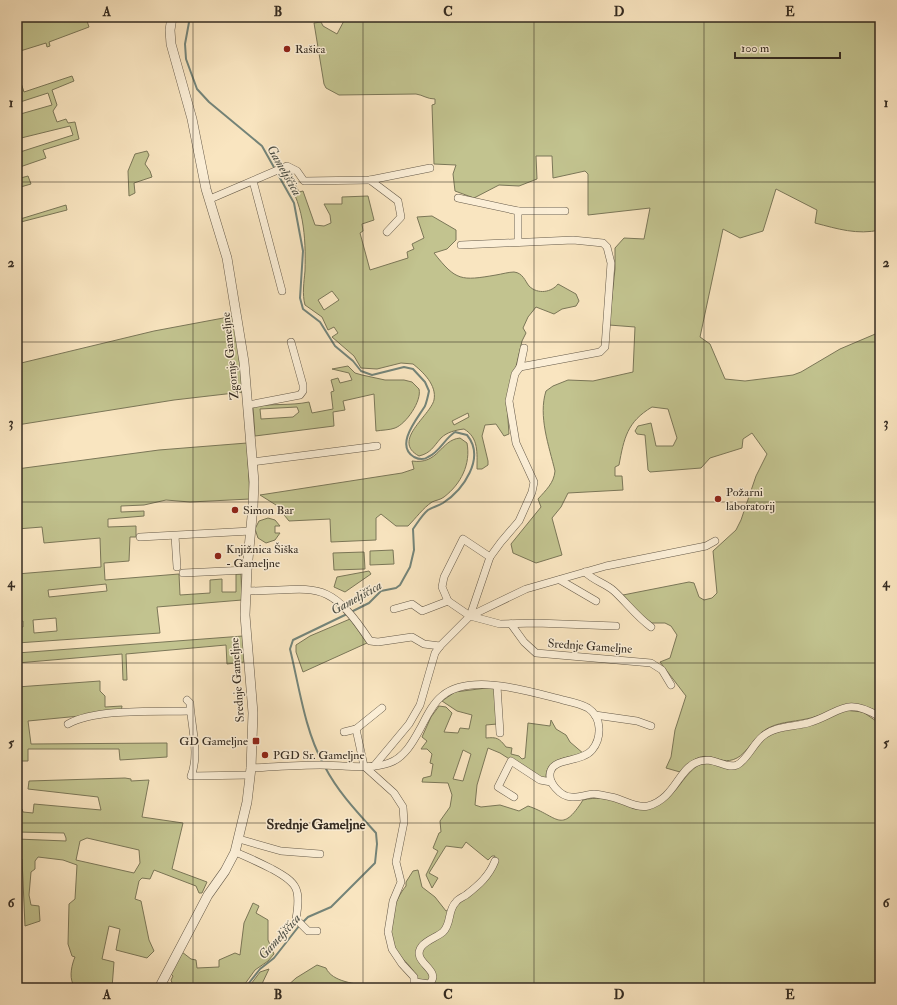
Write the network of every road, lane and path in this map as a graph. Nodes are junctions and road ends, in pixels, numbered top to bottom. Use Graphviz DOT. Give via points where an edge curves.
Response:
graph roads {
  1 [pos="172,17"];
  2 [pos="430,168"];
  3 [pos="370,180"];
  4 [pos="253,181"];
  5 [pos="458,198"];
  6 [pos="210,199"];
  7 [pos="518,211"];
  8 [pos="565,212"];
  9 [pos="387,232"];
  10 [pos="518,241"];
  11 [pos="462,245"];
  12 [pos="282,291"];
  13 [pos="291,342"];
  14 [pos="524,348"];
  15 [pos="520,367"];
  16 [pos="248,406"];
  17 [pos="376,446"];
  18 [pos="252,462"];
  19 [pos="251,531"];
  20 [pos="175,536"];
  21 [pos="140,537"];
  22 [pos="715,541"];
  23 [pos="490,557"];
  24 [pos="177,567"];
  25 [pos="247,570"];
  26 [pos="585,572"];
  27 [pos="183,573"];
  28 [pos="560,580"];
  29 [pos="246,590"];
  30 [pos="448,601"];
  31 [pos="596,601"];
  32 [pos="394,610"];
  33 [pos="470,616"];
  34 [pos="511,624"];
  35 [pos="616,626"];
  36 [pos="651,627"];
  37 [pos="440,646"];
  38 [pos="671,685"];
  39 [pos="497,686"];
  40 [pos="187,700"];
  41 [pos="382,708"];
  42 [pos="190,711"];
  43 [pos="595,715"];
  44 [pos="880,717"];
  45 [pos="68,724"];
  46 [pos="652,726"];
  47 [pos="356,729"];
  48 [pos="344,732"];
  49 [pos="500,734"];
  50 [pos="364,766"];
  51 [pos="374,766"];
  52 [pos="251,772"];
  53 [pos="551,782"];
  54 [pos="514,797"];
  55 [pos="239,839"];
  56 [pos="235,852"];
  57 [pos="320,854"];
  58 [pos="496,861"];
  59 [pos="317,931"];
  60 [pos="414,985"];
  61 [pos="159,988"];
  1 -- 6 [label="street, Zgornje Gameljne" via="170,44 192,119"];
  2 -- 3 [label="street"];
  3 -- 4 [label="street" via="304,181 293,167 282,168"];
  3 -- 9 [label="street" via="398,201 401,217"];
  4 -- 6 [label="street"];
  4 -- 12 [label="street"];
  5 -- 7 [label="street"];
  6 -- 16 [label="street, Zgornje Gameljne" via="232,277"];
  7 -- 8 [label="street"];
  7 -- 10 [label="street"];
  10 -- 11 [label="street"];
  10 -- 15 [label="street" via="595,241 607,247 611,262 605,347 600,352"];
  13 -- 16 [label="street, Zgornje Gameljne" via="303,391 300,395"];
  14 -- 15 [label="street"];
  15 -- 23 [label="street" via="514,374 509,401 512,426 516,443 534,482 519,521"];
  16 -- 18 [label="street, Srednje Gameljne"];
  17 -- 18 [label="street"];
  18 -- 19 [label="street, Srednje Gameljne" via="254,493"];
  19 -- 20 [label="street"];
  19 -- 25 [label="street, Srednje Gameljne"];
  20 -- 21 [label="street"];
  20 -- 24 [label="street"];
  22 -- 26 [label="street" via="706,546"];
  23 -- 30 [label="street" via="463,539 444,577 442,587"];
  23 -- 33 [label="street"];
  25 -- 27 [label="street"];
  25 -- 29 [label="street, Srednje Gameljne"];
  26 -- 28 [label="street"];
  26 -- 36 [label="street" via="592,579 614,591"];
  28 -- 31 [label="street"];
  28 -- 33 [label="street" via="526,589"];
  29 -- 37 [label="street" via="318,590 345,608 370,641 412,637 424,644"];
  29 -- 52 [label="street, Srednje Gameljne" via="246,628 253,713"];
  30 -- 32 [label="street" via="422,611 412,604"];
  30 -- 33 [label="street, Srednje Gameljne"];
  33 -- 34 [label="street, Srednje Gameljne" via="500,624"];
  33 -- 37 [label="street"];
  34 -- 35 [label="street, Srednje Gameljne" via="536,622"];
  34 -- 38 [label="street, Srednje Gameljne" via="536,653 651,663 662,670"];
  37 -- 51 [label="street" via="435,653 420,705 409,724"];
  39 -- 43 [label="street" via="576,703"];
  39 -- 49 [label="street"];
  39 -- 51 [label="street" via="456,689 442,696 411,745 398,759"];
  40 -- 42 [label="street" via="190,703"];
  41 -- 47 [label="street"];
  42 -- 45 [label="street" via="110,714 77,719"];
  42 -- 52 [label="street" via="194,748 191,776"];
  43 -- 46 [label="street" via="637,721"];
  43 -- 53 [label="street" via="599,733 594,747 583,757 557,764 550,773"];
  44 -- 53 [label="street" via="866,709 845,707 809,722 764,734 751,747 746,758 737,765 728,766 708,759 695,763 688,768 675,788 648,806 637,806 613,797 594,794 570,797 562,794"];
  47 -- 48 [label="street"];
  47 -- 50 [label="street"];
  50 -- 51 [label="street"];
  50 -- 52 [label="street" via="318,765"];
  50 -- 60 [label="street" via="394,793 403,807 404,822 396,862 401,882 393,901 388,932 392,949 412,973"];
  52 -- 55 [label="street, Srednje Gameljne"];
  53 -- 54 [label="street" via="540,780 511,761 498,787"];
  55 -- 56 [label="street, Srednje Gameljne"];
  55 -- 57 [label="street" via="281,851"];
  56 -- 59 [label="street" via="292,881 297,891 297,921 308,931"];
  56 -- 61 [label="street, Srednje Gameljne" via="208,895"];
  58 -- 60 [label="street" via="489,874 456,902 451,910 450,924 443,932 422,945 420,958 434,976 429,984"];
}
